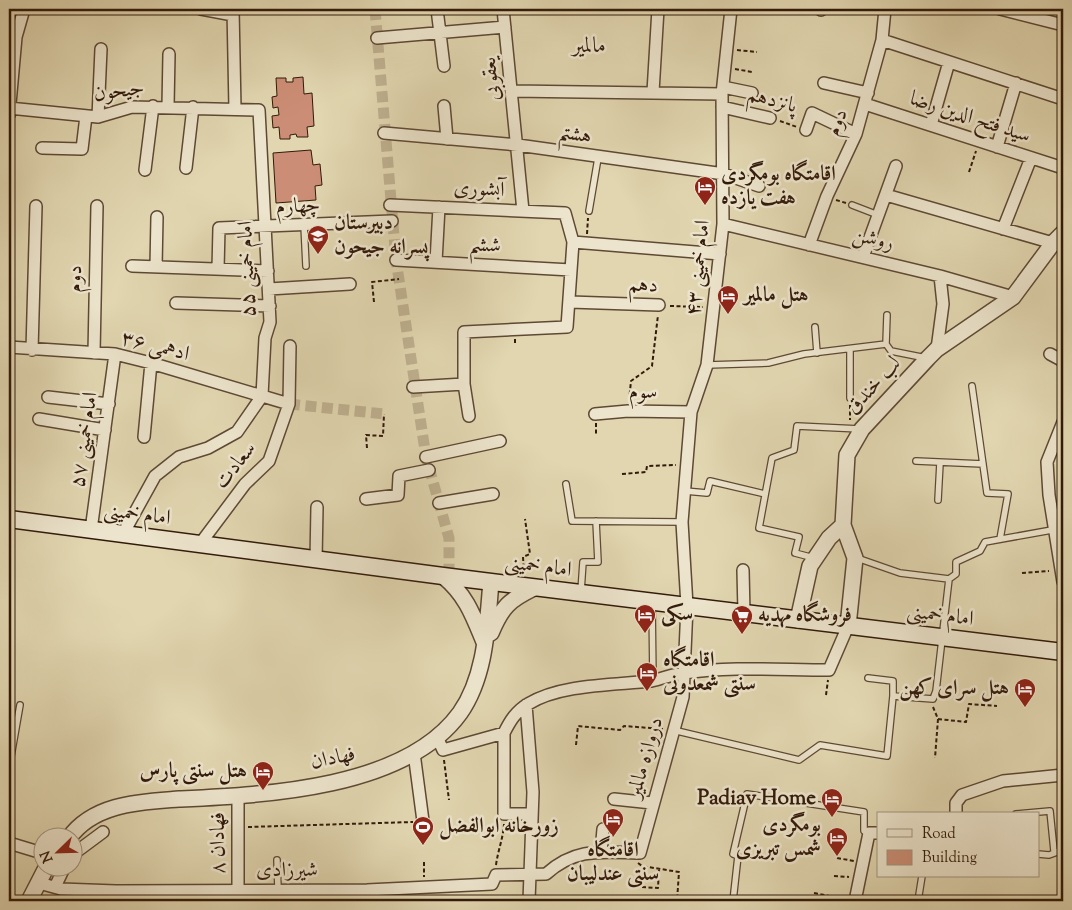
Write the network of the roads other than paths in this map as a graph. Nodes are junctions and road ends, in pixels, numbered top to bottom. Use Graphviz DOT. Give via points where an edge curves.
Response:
graph roads {
  1 [pos="24,9"];
  2 [pos="201,9"];
  3 [pos="436,9"];
  4 [pos="503,9"];
  5 [pos="658,9"];
  6 [pos="731,9"];
  7 [pos="885,9"];
  8 [pos="1000,9"];
  9 [pos="233,12"];
  10 [pos="1063,25"];
  11 [pos="505,27"];
  12 [pos="440,33"];
  13 [pos="12,36"];
  14 [pos="377,38"];
  15 [pos="882,40"];
  16 [pos="101,49"];
  17 [pos="169,54"];
  18 [pos="949,62"];
  19 [pos="444,66"];
  20 [pos="1016,83"];
  21 [pos="824,84"];
  22 [pos="10,89"];
  23 [pos="513,91"];
  24 [pos="722,91"];
  25 [pos="653,92"];
  26 [pos="752,92"];
  27 [pos="866,99"];
  28 [pos="1063,99"];
  29 [pos="153,106"];
  30 [pos="168,106"];
  31 [pos="444,106"];
  32 [pos="193,107"];
  33 [pos="722,107"];
  34 [pos="9,108"];
  35 [pos="235,109"];
  36 [pos="9,115"];
  37 [pos="86,116"];
  38 [pos="98,117"];
  39 [pos="770,118"];
  40 [pos="931,125"];
  41 [pos="806,130"];
  42 [pos="384,133"];
  43 [pos="856,134"];
  44 [pos="447,139"];
  45 [pos="518,145"];
  46 [pos="997,147"];
  47 [pos="42,148"];
  48 [pos="598,158"];
  49 [pos="1031,158"];
  50 [pos="896,166"];
  51 [pos="186,168"];
  52 [pos="1063,168"];
  53 [pos="145,170"];
  54 [pos="724,174"];
  55 [pos="759,186"];
  56 [pos="886,195"];
  57 [pos="390,205"];
  58 [pos="852,205"];
  59 [pos="36,206"];
  60 [pos="97,206"];
  61 [pos="440,207"];
  62 [pos="523,211"];
  63 [pos="589,211"];
  64 [pos="878,215"];
  65 [pos="157,217"];
  66 [pos="392,221"];
  67 [pos="723,224"];
  68 [pos="304,225"];
  69 [pos="266,227"];
  70 [pos="1003,228"];
  71 [pos="1058,238"];
  72 [pos="573,242"];
  73 [pos="809,245"];
  74 [pos="720,254"];
  75 [pos="863,257"];
  76 [pos="396,260"];
  77 [pos="436,262"];
  78 [pos="132,266"];
  79 [pos="306,266"];
  80 [pos="156,267"];
  81 [pos="218,269"];
  82 [pos="572,270"];
  83 [pos="268,271"];
  84 [pos="940,276"];
  85 [pos="350,284"];
  86 [pos="269,289"];
  87 [pos="1013,297"];
  88 [pos="570,302"];
  89 [pos="176,303"];
  90 [pos="659,305"];
  91 [pos="270,306"];
  92 [pos="887,315"];
  93 [pos="815,327"];
  94 [pos="886,344"];
  95 [pos="290,346"];
  96 [pos="9,348"];
  97 [pos="850,349"];
  98 [pos="32,350"];
  99 [pos="94,353"];
  100 [pos="817,353"];
  101 [pos="115,354"];
  102 [pos="932,354"];
  103 [pos="1050,354"];
  104 [pos="1063,360"];
  105 [pos="151,363"];
  106 [pos="707,365"];
  107 [pos="464,384"];
  108 [pos="413,386"];
  109 [pos="972,386"];
  110 [pos="262,396"];
  111 [pos="48,397"];
  112 [pos="850,398"];
  113 [pos="109,404"];
  114 [pos="289,404"];
  115 [pos="692,412"];
  116 [pos="595,414"];
  117 [pos="468,416"];
  118 [pos="39,420"];
  119 [pos="1063,422"];
  120 [pos="856,428"];
  121 [pos="105,430"];
  122 [pos="144,437"];
  123 [pos="500,442"];
  124 [pos="426,457"];
  125 [pos="916,461"];
  126 [pos="940,463"];
  127 [pos="983,464"];
  128 [pos="429,470"];
  129 [pos="566,484"];
  130 [pos="685,491"];
  131 [pos="493,494"];
  132 [pos="765,494"];
  133 [pos="366,499"];
  134 [pos="938,500"];
  135 [pos="439,503"];
  136 [pos="317,507"];
  137 [pos="9,519"];
  138 [pos="596,521"];
  139 [pos="682,522"];
  140 [pos="843,525"];
  141 [pos="1057,528"];
  142 [pos="91,530"];
  143 [pos="123,534"];
  144 [pos="1000,540"];
  145 [pos="200,544"];
  146 [pos="815,558"];
  147 [pos="855,558"];
  148 [pos="316,560"];
  149 [pos="743,570"];
  150 [pos="443,576"];
  151 [pos="949,579"];
  152 [pos="491,582"];
  153 [pos="1063,582"];
  154 [pos="529,587"];
  155 [pos="581,593"];
  156 [pos="652,603"];
  157 [pos="687,606"];
  158 [pos="744,613"];
  159 [pos="798,620"];
  160 [pos="848,626"];
  161 [pos="942,638"];
  162 [pos="486,646"];
  163 [pos="1063,652"];
  164 [pos="683,673"];
  165 [pos="868,678"];
  166 [pos="652,680"];
  167 [pos="893,696"];
  168 [pos="20,705"];
  169 [pos="526,705"];
  170 [pos="673,730"];
  171 [pos="504,733"];
  172 [pos="440,744"];
  173 [pos="414,753"];
  174 [pos="9,768"];
  175 [pos="1063,775"];
  176 [pos="238,796"];
  177 [pos="614,799"];
  178 [pos="652,803"];
  179 [pos="956,812"];
  180 [pos="1039,812"];
  181 [pos="532,814"];
  182 [pos="423,821"];
  183 [pos="78,828"];
  184 [pos="602,829"];
  185 [pos="103,832"];
  186 [pos="874,833"];
  187 [pos="9,843"];
  188 [pos="82,846"];
  189 [pos="32,850"];
  190 [pos="1063,850"];
  191 [pos="1054,851"];
  192 [pos="601,852"];
  193 [pos="1040,854"];
  194 [pos="277,860"];
  195 [pos="530,876"];
  196 [pos="41,878"];
  197 [pos="59,878"];
  198 [pos="922,878"];
  199 [pos="39,883"];
  200 [pos="55,887"];
  201 [pos="238,889"];
  202 [pos="278,889"];
  203 [pos="368,895"];
  204 [pos="116,896"];
  205 [pos="29,901"];
  206 [pos="529,901"];
  207 [pos="733,901"];
  208 [pos="854,901"];
  209 [pos="918,901"];
  1 -- 13 [label="street"];
  2 -- 9 [label="street"];
  3 -- 12 [label="street"];
  4 -- 11 [label="street, یعقوبی"];
  5 -- 25 [label="street"];
  6 -- 24 [label="street, امام خمینی ۴۳"];
  7 -- 15 [label="street, دوم"];
  8 -- 10 [label="street"];
  9 -- 35 [label="street"];
  11 -- 12 [label="street"];
  11 -- 23 [label="street, یعقوبی"];
  12 -- 14 [label="street"];
  12 -- 19 [label="street"];
  13 -- 22 [label="street"];
  15 -- 18 [label="street"];
  15 -- 27 [label="street, دوم"];
  16 -- 38 [label="street"];
  17 -- 30 [label="street"];
  18 -- 20 [label="street"];
  18 -- 40 [label="street"];
  20 -- 28 [label="street"];
  20 -- 46 [label="street"];
  21 -- 27 [label="street, سید فتح الدین رضا"];
  22 -- 34 [label="street"];
  23 -- 25 [label="street"];
  23 -- 45 [label="street, یعقوبی"];
  24 -- 25 [label="street"];
  24 -- 26 [label="street"];
  24 -- 33 [label="street, امام خمینی ۴۳"];
  27 -- 40 [label="street, سید فتح الدین رضا"];
  27 -- 43 [label="street, دوم"];
  29 -- 30 [label="street, جیحون"];
  29 -- 38 [label="street, جیحون" via="132,106"];
  29 -- 53 [label="street"];
  30 -- 32 [label="street, جیحون"];
  31 -- 44 [label="street"];
  32 -- 35 [label="street, جیحون"];
  32 -- 51 [label="street"];
  33 -- 39 [label="street, پانزدهم"];
  33 -- 54 [label="street, امام خمینی ۴۳"];
  34 -- 36 [label="street"];
  34 -- 37 [label="street, جیحون"];
  35 -- 69 [label="street, امام خمینی ۵۵" via="259,110"];
  37 -- 38 [label="street, جیحون"];
  37 -- 47 [label="street" via="82,149"];
  40 -- 46 [label="street, سید فتح الدین رضا"];
  41 -- 43 [label="street, پانزدهم" via="812,113"];
  42 -- 44 [label="street, هشتم"];
  43 -- 73 [label="street, دوم" via="827,196"];
  44 -- 45 [label="street, هشتم"];
  45 -- 48 [label="street, هشتم"];
  45 -- 62 [label="street, یعقوبی"];
  46 -- 49 [label="street, سید فتح الدین رضا"];
  48 -- 54 [label="street, هشتم"];
  48 -- 63 [label="lane"];
  49 -- 52 [label="street, سید فتح الدین رضا"];
  49 -- 70 [label="street"];
  50 -- 56 [label="street"];
  54 -- 55 [label="street, هشتم"];
  54 -- 67 [label="street, امام خمینی ۴۳"];
  56 -- 64 [label="street"];
  56 -- 70 [label="street"];
  57 -- 61 [label="street, آبشوری"];
  58 -- 64 [label="lane"];
  59 -- 98 [label="street"];
  60 -- 99 [label="street, دوم"];
  61 -- 62 [label="street, آبشوری"];
  61 -- 77 [label="street"];
  62 -- 72 [label="street, آبشوری" via="565,213"];
  64 -- 75 [label="street"];
  65 -- 80 [label="street"];
  66 -- 68 [label="street, چهارم"];
  67 -- 73 [label="street, روشن"];
  67 -- 74 [label="street, امام خمینی ۴۳"];
  68 -- 69 [label="street, چهارم"];
  68 -- 79 [label="lane"];
  69 -- 81 [label="street" via="219,228"];
  69 -- 83 [label="street, امام خمینی ۵۵"];
  70 -- 71 [label="street"];
  71 -- 87 [label="street, لب خندق"];
  72 -- 74 [label="street"];
  72 -- 82 [label="street"];
  73 -- 75 [label="street, روشن"];
  74 -- 106 [label="street, امام خمینی ۴۳"];
  75 -- 84 [label="street, روشن"];
  76 -- 77 [label="street, ششم"];
  77 -- 82 [label="street, ششم"];
  78 -- 80 [label="street"];
  80 -- 81 [label="street"];
  81 -- 83 [label="street"];
  82 -- 88 [label="street"];
  83 -- 86 [label="street, امام خمینی ۵۵"];
  84 -- 87 [label="street, روشن"];
  84 -- 102 [label="street" via="943,304"];
  85 -- 86 [label="street"];
  86 -- 91 [label="street, امام خمینی ۵۵"];
  87 -- 102 [label="street, لب خندق"];
  88 -- 90 [label="street, دهم"];
  88 -- 107 [label="street" via="567,327 464,332"];
  89 -- 91 [label="street"];
  91 -- 110 [label="street, امام خمینی ۵۵"];
  92 -- 94 [label="lane"];
  93 -- 100 [label="lane"];
  94 -- 97 [label="lane"];
  94 -- 102 [label="lane" via="891,351"];
  95 -- 114 [label="street, سعادت"];
  96 -- 98 [label="street, ادهمی ۳۶"];
  97 -- 100 [label="lane"];
  97 -- 112 [label="lane"];
  98 -- 99 [label="street, ادهمی ۳۶"];
  99 -- 101 [label="street, ادهمی ۳۶"];
  100 -- 106 [label="lane" via="768,363"];
  101 -- 105 [label="street, ادهمی ۳۶"];
  101 -- 113 [label="street, امام خمینی ۵۷"];
  102 -- 120 [label="street, لب خندق"];
  103 -- 104 [label="street"];
  105 -- 110 [label="street, ادهمی ۳۶"];
  105 -- 122 [label="street"];
  106 -- 115 [label="street, امام خمینی ۴۳"];
  107 -- 108 [label="street"];
  107 -- 117 [label="street"];
  109 -- 127 [label="lane"];
  110 -- 114 [label="street, ادهمی ۳۶"];
  110 -- 143 [label="street" via="237,432 208,448 179,457 155,476"];
  111 -- 113 [label="street"];
  113 -- 121 [label="street, امام خمینی ۵۷"];
  114 -- 145 [label="street, سعادت" via="269,461 245,484"];
  115 -- 116 [label="street, سوم"];
  115 -- 130 [label="street, امام خمینی ۴۳"];
  118 -- 121 [label="street"];
  119 -- 141 [label="street" via="1047,462"];
  120 -- 132 [label="lane" via="797,426 794,450 772,458"];
  120 -- 140 [label="street, لب خندق" via="847,456"];
  121 -- 142 [label="street, امام خمینی ۵۷"];
  123 -- 124 [label="street"];
  125 -- 126 [label="lane"];
  126 -- 127 [label="lane"];
  126 -- 134 [label="lane"];
  127 -- 144 [label="lane" via="987,493 1008,494"];
  128 -- 133 [label="street" via="399,476 398,495"];
  129 -- 138 [label="lane" via="572,521"];
  130 -- 132 [label="lane" via="707,494 710,482"];
  130 -- 139 [label="street, امام خمینی ۴۳"];
  131 -- 135 [label="street"];
  132 -- 146 [label="lane" via="759,528 799,537 795,553"];
  136 -- 148 [label="street"];
  137 -- 142 [label="main road, امام خمینی"];
  138 -- 139 [label="lane"];
  138 -- 155 [label="lane" via="598,562 583,562"];
  139 -- 157 [label="street, دروازه مالمیر"];
  140 -- 146 [label="street"];
  140 -- 147 [label="street, لب خندق"];
  141 -- 144 [label="lane"];
  141 -- 153 [label="street"];
  142 -- 143 [label="main road, امام خمینی"];
  143 -- 145 [label="main road, امام خمینی"];
  144 -- 151 [label="lane" via="984,542 980,551 956,562 956,574"];
  145 -- 148 [label="main road, امام خمینی"];
  146 -- 159 [label="street" via="810,566"];
  147 -- 151 [label="lane" via="900,573"];
  147 -- 160 [label="street, لب خندق"];
  148 -- 150 [label="main road, امام خمینی"];
  149 -- 158 [label="street"];
  150 -- 152 [label="main road, امام خمینی"];
  150 -- 162 [label="street" via="457,587 465,599"];
  151 -- 161 [label="lane"];
  152 -- 154 [label="main road, امام خمینی"];
  152 -- 162 [label="street, فهادان"];
  154 -- 155 [label="main road, امام خمینی"];
  154 -- 162 [label="street" via="510,600 500,612"];
  155 -- 156 [label="main road, امام خمینی"];
  156 -- 157 [label="main road, امام خمینی"];
  156 -- 166 [label="lane"];
  157 -- 158 [label="main road, امام خمینی"];
  157 -- 164 [label="street, دروازه مالمیر"];
  158 -- 159 [label="main road, امام خمینی"];
  159 -- 160 [label="main road, امام خمینی"];
  160 -- 161 [label="main road, امام خمینی"];
  160 -- 164 [label="street" via="829,670"];
  161 -- 163 [label="main road, امام خمینی"];
  161 -- 167 [label="lane" via="933,699"];
  162 -- 172 [label="street, فهادان" via="473,688"];
  164 -- 166 [label="street"];
  164 -- 170 [label="street, دروازه مالمیر" via="682,697"];
  165 -- 167 [label="lane" via="893,680"];
  166 -- 169 [label="street" via="596,684 538,698"];
  167 -- 170 [label="lane" via="888,756 820,745 799,760"];
  168 -- 174 [label="lane"];
  169 -- 171 [label="street" via="512,717"];
  169 -- 181 [label="street"];
  170 -- 178 [label="street, دروازه مالمیر"];
  171 -- 172 [label="street"];
  171 -- 181 [label="street" via="504,814"];
  172 -- 173 [label="street, فهادان"];
  173 -- 176 [label="street, فهادان" via="384,769 356,777"];
  173 -- 182 [label="street"];
  175 -- 179 [label="street" via="1003,781 962,795 956,803"];
  176 -- 183 [label="street, فهادان" via="132,802 103,812"];
  176 -- 201 [label="street, فهادان ۸"];
  177 -- 178 [label="street"];
  178 -- 192 [label="street, دروازه مالمیر" via="640,853"];
  180 -- 191 [label="lane" via="1050,811"];
  181 -- 195 [label="street"];
  184 -- 192 [label="street"];
  185 -- 188 [label="street"];
  186 -- 207 [label="lane" via="864,831 864,812 748,794 733,854 738,856"];
  186 -- 208 [label="street"];
  187 -- 189 [label="street"];
  190 -- 191 [label="lane"];
  191 -- 193 [label="lane" via="1049,855"];
  192 -- 195 [label="street" via="582,852 546,874"];
  194 -- 202 [label="lane"];
  195 -- 203 [label="street, شیرزادی" via="496,875 492,884 424,887"];
  195 -- 206 [label="street"];
  196 -- 199 [label="street"];
  197 -- 200 [label="street"];
  198 -- 209 [label="lane"];
  199 -- 200 [label="street, شیرزادی"];
  199 -- 205 [label="street"];
  200 -- 204 [label="street, شیرزادی"];
  201 -- 202 [label="street, شیرزادی"];
  201 -- 204 [label="street, شیرزادی"];
  202 -- 203 [label="street, شیرزادی"];
}
